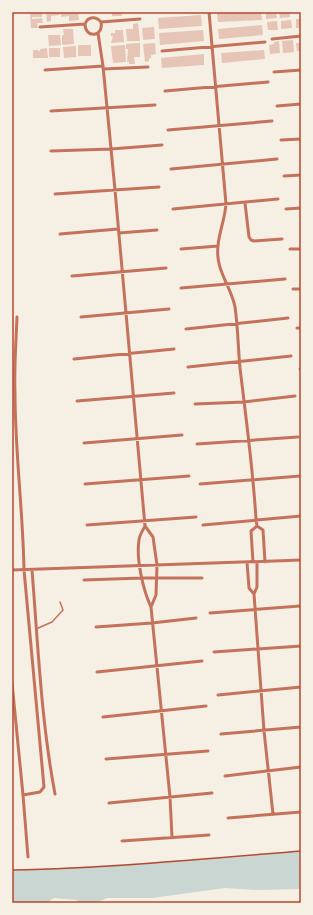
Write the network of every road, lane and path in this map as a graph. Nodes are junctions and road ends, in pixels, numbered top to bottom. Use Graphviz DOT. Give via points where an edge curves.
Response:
graph roads {
  1 [pos="209,12"];
  2 [pos="89,14"];
  3 [pos="90,18"];
  4 [pos="140,19"];
  5 [pos="101,22"];
  6 [pos="85,24"];
  7 [pos="40,27"];
  8 [pos="98,33"];
  9 [pos="301,36"];
  10 [pos="272,38"];
  11 [pos="264,42"];
  12 [pos="212,47"];
  13 [pos="162,51"];
  14 [pos="148,67"];
  15 [pos="103,68"];
  16 [pos="45,70"];
  17 [pos="301,70"];
  18 [pos="274,72"];
  19 [pos="268,82"];
  20 [pos="216,86"];
  21 [pos="165,91"];
  22 [pos="301,104"];
  23 [pos="155,105"];
  24 [pos="277,106"];
  25 [pos="107,108"];
  26 [pos="51,111"];
  27 [pos="272,121"];
  28 [pos="219,126"];
  29 [pos="168,130"];
  30 [pos="301,139"];
  31 [pos="281,140"];
  32 [pos="162,145"];
  33 [pos="111,149"];
  34 [pos="51,151"];
  35 [pos="277,159"];
  36 [pos="223,165"];
  37 [pos="171,169"];
  38 [pos="301,174"];
  39 [pos="284,176"];
  40 [pos="160,187"];
  41 [pos="115,190"];
  42 [pos="55,194"];
  43 [pos="278,199"];
  44 [pos="245,203"];
  45 [pos="226,204"];
  46 [pos="301,208"];
  47 [pos="173,209"];
  48 [pos="286,210"];
  49 [pos="157,230"];
  50 [pos="118,231"];
  51 [pos="60,234"];
  52 [pos="282,239"];
  53 [pos="218,246"];
  54 [pos="181,249"];
  55 [pos="290,249"];
  56 [pos="301,249"];
  57 [pos="166,268"];
  58 [pos="122,272"];
  59 [pos="72,276"];
  60 [pos="285,280"];
  61 [pos="225,283"];
  62 [pos="181,288"];
  63 [pos="293,289"];
  64 [pos="301,289"];
  65 [pos="169,309"];
  66 [pos="126,313"];
  67 [pos="17,317"];
  68 [pos="81,317"];
  69 [pos="288,318"];
  70 [pos="237,323"];
  71 [pos="186,328"];
  72 [pos="297,328"];
  73 [pos="301,328"];
  74 [pos="174,350"];
  75 [pos="130,354"];
  76 [pos="291,356"];
  77 [pos="74,359"];
  78 [pos="240,362"];
  79 [pos="188,367"];
  80 [pos="174,393"];
  81 [pos="295,396"];
  82 [pos="134,397"];
  83 [pos="77,401"];
  84 [pos="244,402"];
  85 [pos="195,404"];
  86 [pos="182,436"];
  87 [pos="298,437"];
  88 [pos="137,438"];
  89 [pos="249,440"];
  90 [pos="84,443"];
  91 [pos="197,444"];
  92 [pos="189,476"];
  93 [pos="300,476"];
  94 [pos="141,480"];
  95 [pos="253,480"];
  96 [pos="84,484"];
  97 [pos="200,484"];
  98 [pos="301,516"];
  99 [pos="196,517"];
  100 [pos="256,519"];
  101 [pos="145,521"];
  102 [pos="86,525"];
  103 [pos="203,525"];
  104 [pos="145,526"];
  105 [pos="257,526"];
  106 [pos="301,560"];
  107 [pos="247,562"];
  108 [pos="253,562"];
  109 [pos="257,562"];
  110 [pos="265,562"];
  111 [pos="157,565"];
  112 [pos="140,566"];
  113 [pos="12,570"];
  114 [pos="24,570"];
  115 [pos="32,570"];
  116 [pos="142,578"];
  117 [pos="157,578"];
  118 [pos="202,578"];
  119 [pos="84,580"];
  120 [pos="254,594"];
  121 [pos="60,602"];
  122 [pos="300,606"];
  123 [pos="151,607"];
  124 [pos="256,610"];
  125 [pos="210,613"];
  126 [pos="196,618"];
  127 [pos="152,623"];
  128 [pos="96,627"];
  129 [pos="36,629"];
  130 [pos="301,646"];
  131 [pos="258,649"];
  132 [pos="214,652"];
  133 [pos="202,661"];
  134 [pos="157,667"];
  135 [pos="98,672"];
  136 [pos="12,683"];
  137 [pos="301,687"];
  138 [pos="261,690"];
  139 [pos="218,695"];
  140 [pos="206,706"];
  141 [pos="161,711"];
  142 [pos="103,717"];
  143 [pos="301,727"];
  144 [pos="264,731"];
  145 [pos="222,734"];
  146 [pos="208,750"];
  147 [pos="165,754"];
  148 [pos="106,759"];
  149 [pos="301,767"];
  150 [pos="268,770"];
  151 [pos="226,776"];
  152 [pos="212,793"];
  153 [pos="55,794"];
  154 [pos="23,795"];
  155 [pos="170,798"];
  156 [pos="109,803"];
  157 [pos="301,812"];
  158 [pos="273,814"];
  159 [pos="228,818"];
  160 [pos="210,834"];
  161 [pos="172,837"];
  162 [pos="122,841"];
  163 [pos="301,851"];
  164 [pos="28,857"];
  165 [pos="12,870"];
  1 -- 12 [label="street"];
  2 -- 3 [label="street"];
  3 -- 5 [label="street" via="96,18"];
  3 -- 6 [label="street"];
  4 -- 5 [label="street"];
  5 -- 8 [label="street"];
  6 -- 7 [label="street"];
  6 -- 8 [label="street" via="87,32"];
  8 -- 15 [label="street"];
  9 -- 10 [label="street"];
  11 -- 12 [label="street"];
  12 -- 13 [label="street"];
  12 -- 20 [label="street"];
  14 -- 15 [label="street"];
  15 -- 16 [label="street"];
  15 -- 25 [label="street"];
  17 -- 18 [label="street"];
  19 -- 20 [label="street"];
  20 -- 21 [label="street"];
  20 -- 28 [label="street"];
  22 -- 24 [label="street"];
  23 -- 25 [label="street"];
  25 -- 26 [label="street"];
  25 -- 33 [label="street"];
  27 -- 28 [label="street"];
  28 -- 29 [label="street"];
  28 -- 36 [label="street"];
  30 -- 31 [label="street"];
  32 -- 33 [label="street"];
  33 -- 34 [label="street"];
  33 -- 41 [label="street"];
  35 -- 36 [label="street"];
  36 -- 37 [label="street"];
  36 -- 45 [label="street"];
  38 -- 39 [label="street"];
  40 -- 41 [label="street"];
  41 -- 42 [label="street"];
  41 -- 50 [label="street"];
  43 -- 44 [label="street"];
  44 -- 45 [label="street"];
  44 -- 52 [label="street" via="251,240"];
  45 -- 47 [label="street"];
  45 -- 53 [label="street"];
  46 -- 48 [label="street"];
  49 -- 50 [label="street"];
  50 -- 51 [label="street"];
  50 -- 58 [label="street"];
  53 -- 54 [label="street"];
  53 -- 61 [label="street" via="221,273"];
  55 -- 56 [label="street"];
  57 -- 58 [label="street"];
  58 -- 59 [label="street"];
  58 -- 66 [label="street"];
  60 -- 61 [label="street"];
  61 -- 62 [label="street"];
  61 -- 70 [label="street" via="233,298"];
  63 -- 64 [label="street"];
  65 -- 66 [label="street"];
  66 -- 68 [label="street"];
  66 -- 75 [label="street"];
  67 -- 114 [label="street" via="14,392"];
  69 -- 70 [label="street"];
  70 -- 71 [label="street"];
  70 -- 78 [label="street"];
  72 -- 73 [label="street"];
  74 -- 75 [label="street"];
  75 -- 77 [label="street"];
  75 -- 82 [label="street"];
  76 -- 78 [label="street"];
  78 -- 79 [label="street"];
  78 -- 84 [label="street"];
  80 -- 82 [label="street"];
  81 -- 84 [label="street"];
  82 -- 83 [label="street"];
  82 -- 88 [label="street"];
  84 -- 85 [label="street"];
  84 -- 89 [label="street"];
  86 -- 88 [label="street"];
  87 -- 89 [label="street"];
  88 -- 90 [label="street"];
  88 -- 94 [label="street"];
  89 -- 91 [label="street"];
  89 -- 95 [label="street"];
  92 -- 94 [label="street"];
  93 -- 95 [label="street"];
  94 -- 96 [label="street"];
  94 -- 101 [label="street"];
  95 -- 97 [label="street"];
  95 -- 100 [label="street"];
  98 -- 100 [label="street"];
  99 -- 101 [label="street"];
  100 -- 103 [label="street"];
  100 -- 105 [label="street"];
  101 -- 102 [label="street"];
  101 -- 104 [label="street"];
  104 -- 111 [label="street" via="153,537"];
  104 -- 112 [label="street" via="139,539"];
  105 -- 108 [label="street" via="251,531"];
  105 -- 110 [label="street" via="263,530"];
  106 -- 110 [label="street"];
  107 -- 108 [label="street"];
  107 -- 111 [label="street"];
  107 -- 120 [label="street" via="249,588"];
  108 -- 109 [label="street"];
  109 -- 110 [label="street"];
  109 -- 120 [label="street" via="258,588"];
  111 -- 112 [label="street"];
  111 -- 117 [label="street"];
  112 -- 115 [label="street"];
  112 -- 116 [label="street"];
  113 -- 114 [label="street"];
  114 -- 115 [label="street"];
  114 -- 154 [label="street" via="44,787 40,792"];
  115 -- 129 [label="street"];
  116 -- 117 [label="street"];
  116 -- 119 [label="street"];
  116 -- 123 [label="street"];
  117 -- 118 [label="street"];
  117 -- 123 [label="street" via="156,595"];
  120 -- 124 [label="street"];
  121 -- 129 [label="lane" via="63,610 52,622"];
  122 -- 124 [label="street"];
  123 -- 127 [label="street"];
  124 -- 125 [label="street"];
  124 -- 131 [label="street"];
  126 -- 127 [label="street"];
  127 -- 128 [label="street"];
  127 -- 134 [label="street"];
  129 -- 153 [label="street" via="49,763"];
  130 -- 131 [label="street"];
  131 -- 132 [label="street"];
  131 -- 138 [label="street"];
  133 -- 134 [label="street"];
  134 -- 135 [label="street"];
  134 -- 141 [label="street"];
  136 -- 154 [label="street"];
  137 -- 138 [label="street"];
  138 -- 139 [label="street"];
  138 -- 144 [label="street"];
  140 -- 141 [label="street"];
  141 -- 142 [label="street"];
  141 -- 147 [label="street"];
  143 -- 144 [label="street"];
  144 -- 145 [label="street"];
  144 -- 150 [label="street"];
  146 -- 147 [label="street"];
  147 -- 148 [label="street"];
  147 -- 155 [label="street"];
  149 -- 150 [label="street"];
  150 -- 151 [label="street"];
  150 -- 158 [label="street"];
  152 -- 155 [label="street"];
  154 -- 164 [label="street"];
  155 -- 156 [label="street"];
  155 -- 161 [label="street"];
  157 -- 158 [label="street"];
  158 -- 159 [label="street"];
  160 -- 161 [label="street"];
  161 -- 162 [label="street"];
  163 -- 165 [label="path" via="109,866"];
}
